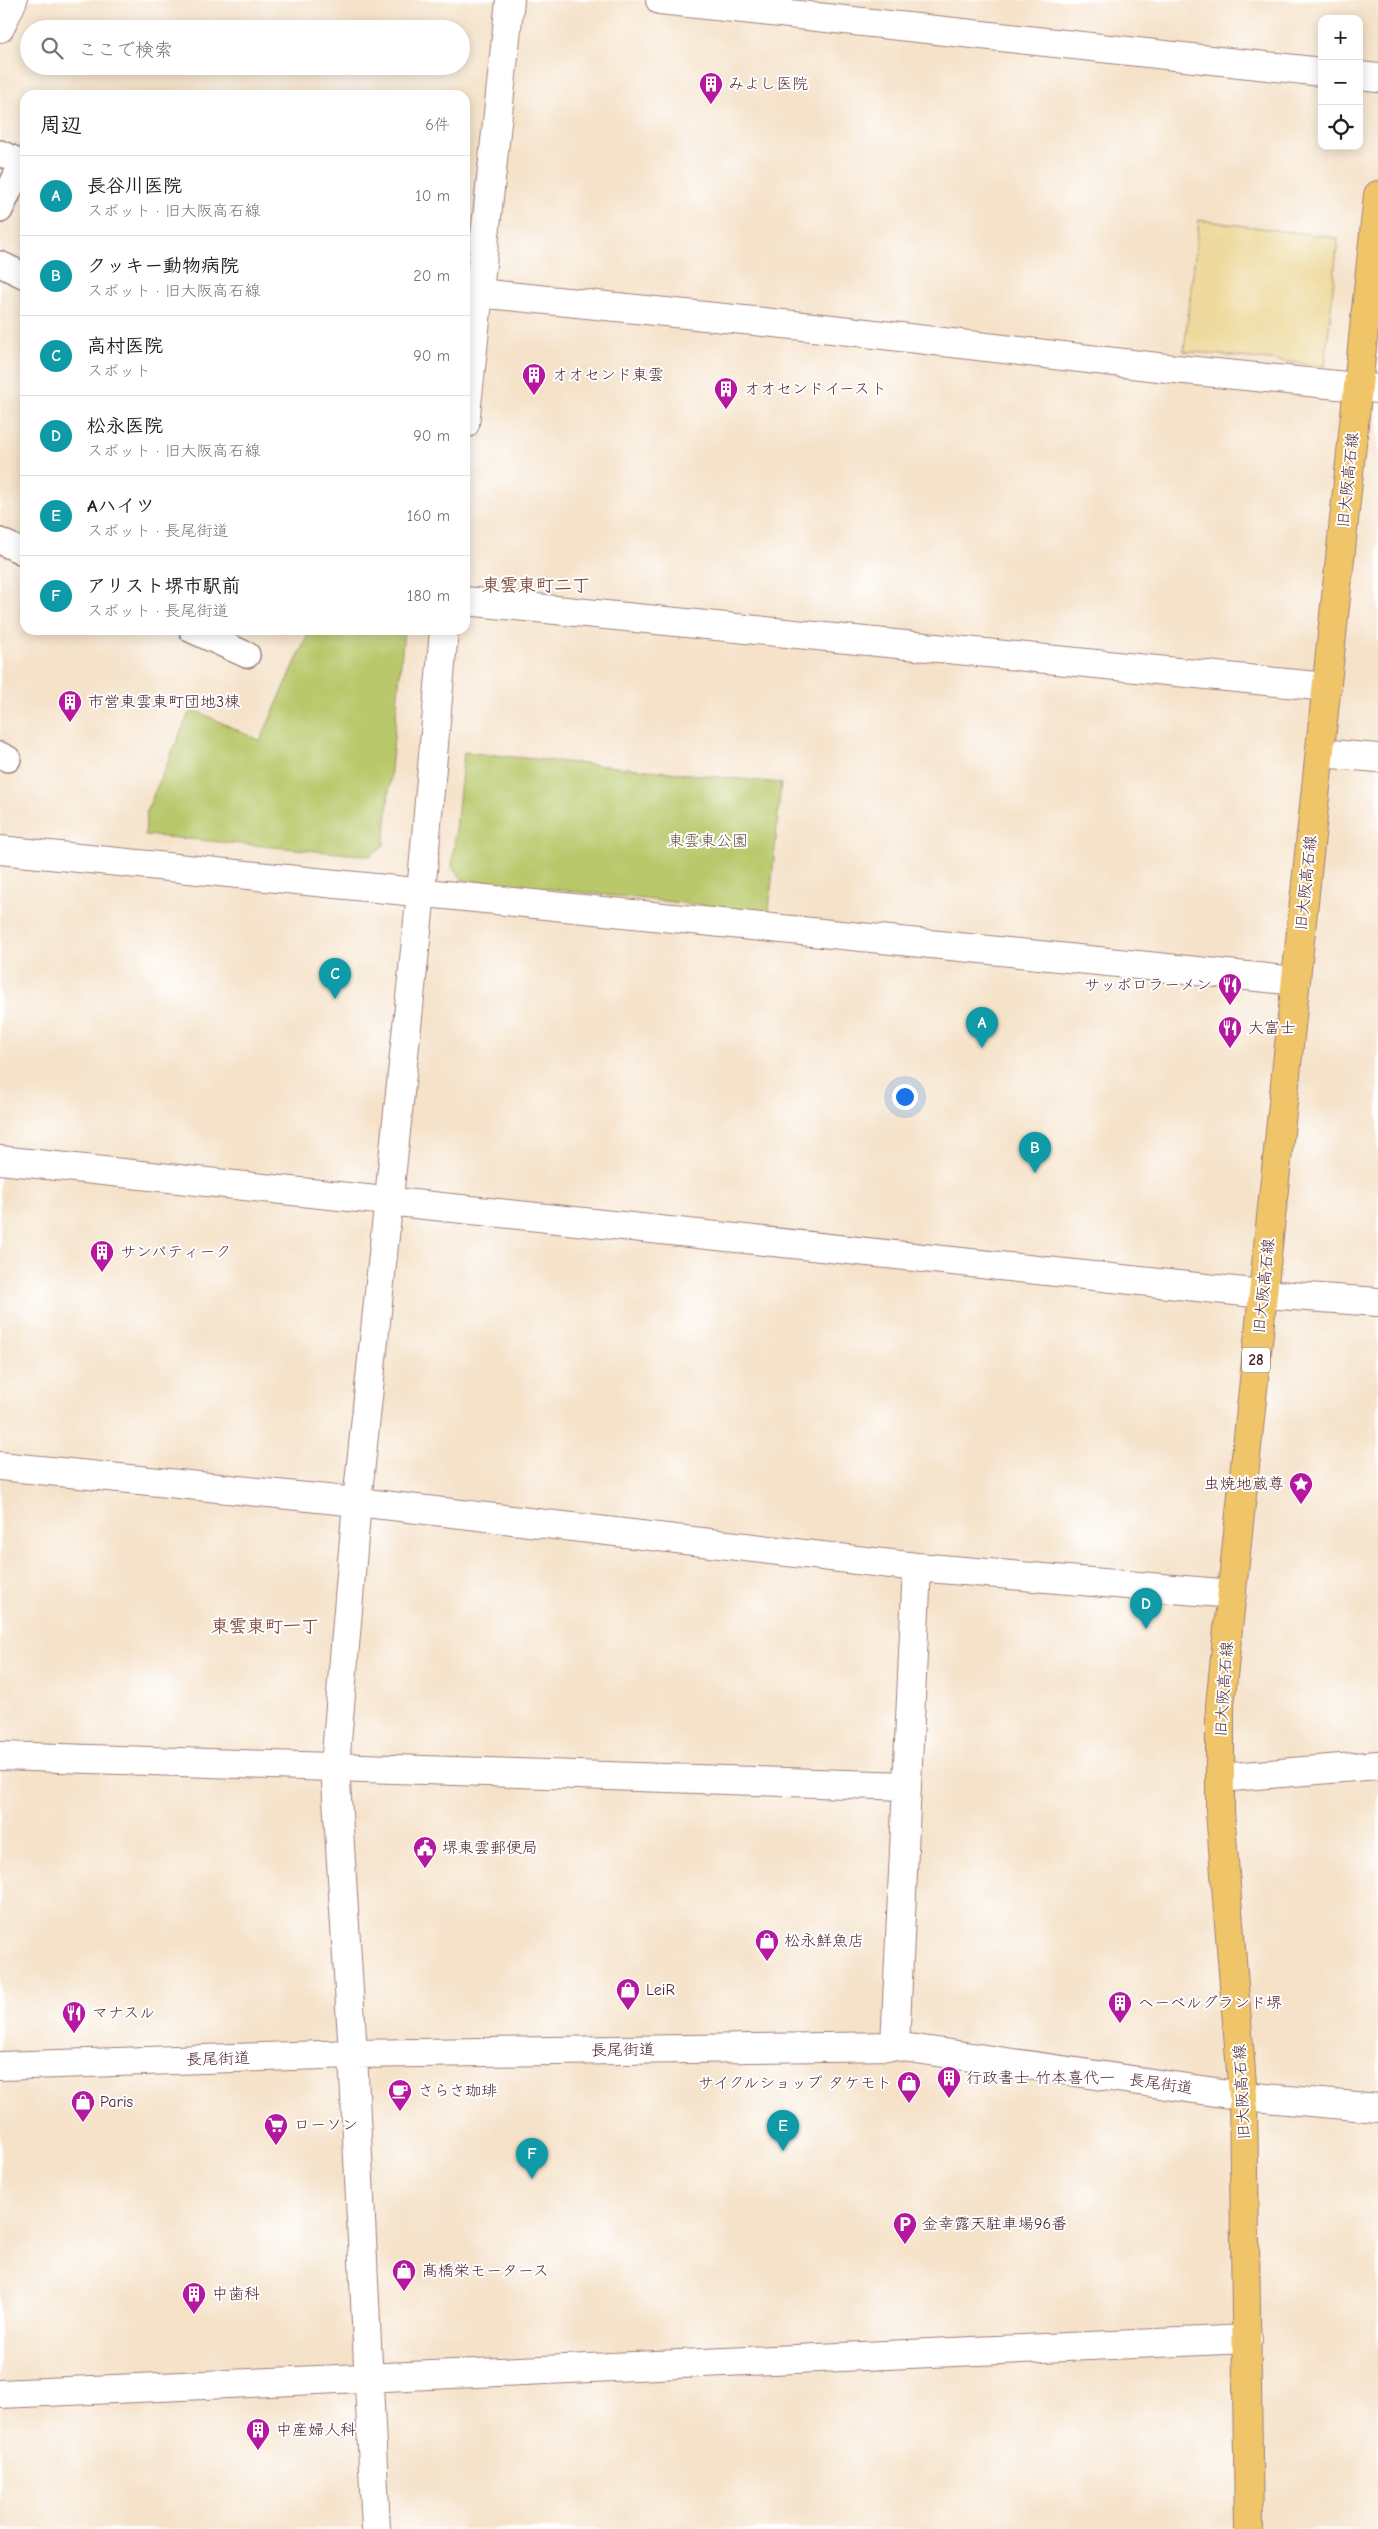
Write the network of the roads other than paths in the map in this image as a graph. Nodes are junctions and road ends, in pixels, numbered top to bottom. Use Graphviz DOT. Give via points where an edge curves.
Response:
graph roads {
  1 [pos="13,0"];
  2 [pos="510,0"];
  3 [pos="660,0"];
  4 [pos="0,28"];
  5 [pos="1318,72"];
  6 [pos="1363,76"];
  7 [pos="1378,78"];
  8 [pos="16,160"];
  9 [pos="1378,195"];
  10 [pos="0,210"];
  11 [pos="0,264"];
  12 [pos="20,274"];
  13 [pos="478,293"];
  14 [pos="470,374"];
  15 [pos="1368,388"];
  16 [pos="0,541"];
  17 [pos="20,551"];
  18 [pos="470,601"];
  19 [pos="203,635"];
  20 [pos="444,635"];
  21 [pos="247,655"];
  22 [pos="1326,686"];
  23 [pos="1320,753"];
  24 [pos="1378,758"];
  25 [pos="0,850"];
  26 [pos="421,893"];
  27 [pos="1296,981"];
  28 [pos="0,1160"];
  29 [pos="390,1201"];
  30 [pos="1263,1294"];
  31 [pos="1378,1302"];
  32 [pos="0,1466"];
  33 [pos="357,1502"];
  34 [pos="917,1568"];
  35 [pos="1232,1594"];
  36 [pos="0,1756"];
  37 [pos="1378,1765"];
  38 [pos="335,1766"];
  39 [pos="1220,1778"];
  40 [pos="907,1786"];
  41 [pos="895,2046"];
  42 [pos="353,2054"];
  43 [pos="0,2066"];
  44 [pos="1243,2096"];
  45 [pos="1378,2108"];
  46 [pos="1248,2339"];
  47 [pos="369,2378"];
  48 [pos="0,2394"];
  49 [pos="376,2529"];
  50 [pos="1249,2529"];
  1 -- 4 [label="street"];
  2 -- 13 [label="street"];
  3 -- 5 [label="street"];
  6 -- 7 [label="street"];
  8 -- 10 [label="lane"];
  9 -- 15 [label="main road, 旧大阪高石線 / 28"];
  11 -- 12 [label="lane"];
  13 -- 14 [label="street"];
  13 -- 15 [label="street"];
  15 -- 22 [label="main road, 旧大阪高石線 / 28"];
  16 -- 17 [label="lane"];
  18 -- 22 [label="street"];
  19 -- 21 [label="lane"];
  20 -- 26 [label="street"];
  22 -- 23 [label="main road, 旧大阪高石線 / 28"];
  23 -- 24 [label="street"];
  23 -- 27 [label="main road, 旧大阪高石線 / 28"];
  25 -- 26 [label="street"];
  26 -- 27 [label="street"];
  26 -- 29 [label="street"];
  27 -- 30 [label="main road, 旧大阪高石線 / 28"];
  28 -- 29 [label="street"];
  29 -- 30 [label="street"];
  29 -- 33 [label="street"];
  30 -- 31 [label="street"];
  30 -- 35 [label="main road, 旧大阪高石線 / 28"];
  32 -- 33 [label="street"];
  33 -- 34 [label="street"];
  33 -- 38 [label="street"];
  34 -- 35 [label="street"];
  34 -- 40 [label="street"];
  35 -- 39 [label="main road, 旧大阪高石線 / 28" via="1220,1705"];
  36 -- 38 [label="street"];
  37 -- 39 [label="street"];
  38 -- 40 [label="street"];
  38 -- 42 [label="street"];
  39 -- 44 [label="main road, 旧大阪高石線 / 28"];
  40 -- 41 [label="street"];
  41 -- 42 [label="street, 長尾街道"];
  41 -- 44 [label="street, 長尾街道"];
  42 -- 43 [label="street, 長尾街道"];
  42 -- 47 [label="street"];
  44 -- 45 [label="street, 長尾街道"];
  44 -- 46 [label="main road, 旧大阪高石線 / 28"];
  46 -- 47 [label="street"];
  46 -- 50 [label="main road, 旧大阪高石線 / 28"];
  47 -- 48 [label="street"];
  47 -- 49 [label="street"];
}
